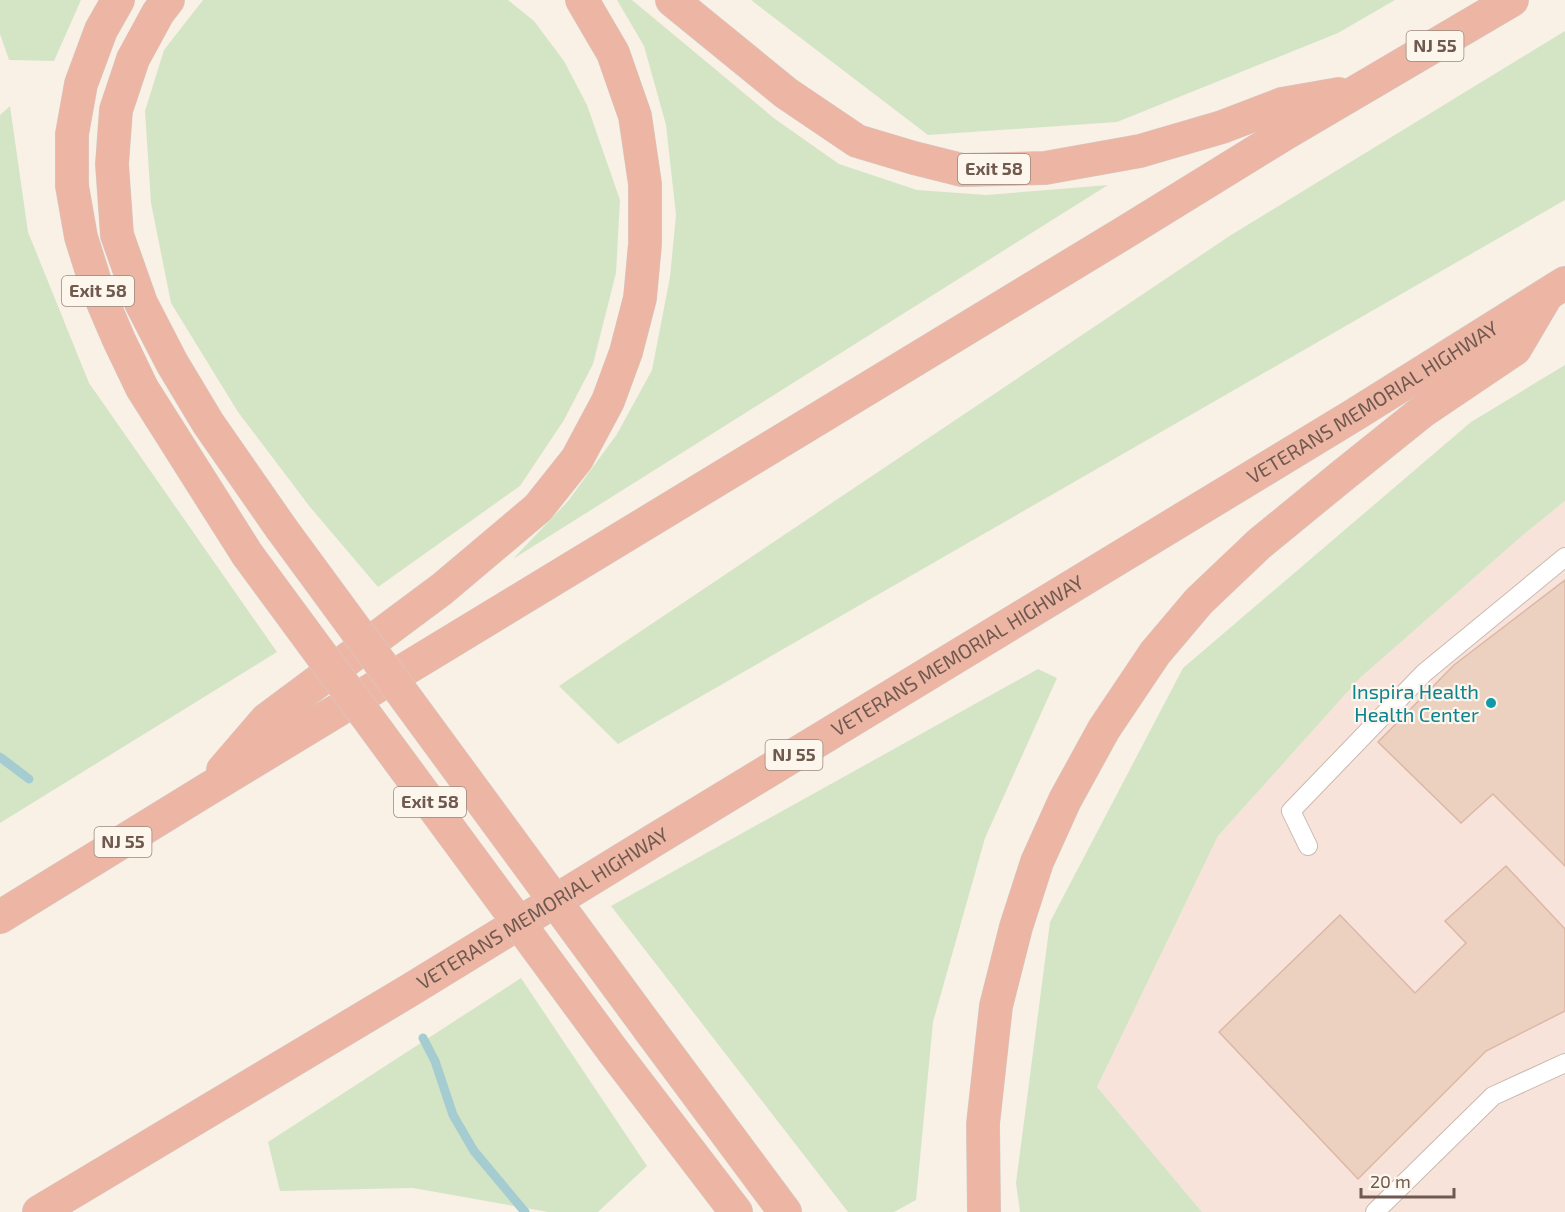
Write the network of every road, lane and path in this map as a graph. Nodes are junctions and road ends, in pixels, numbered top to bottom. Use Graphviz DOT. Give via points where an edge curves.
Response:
graph roads {
  1 [pos="118,0"];
  2 [pos="168,0"];
  3 [pos="582,0"];
  4 [pos="672,0"];
  5 [pos="1512,0"];
  6 [pos="1358,91"];
  7 [pos="1556,288"];
  8 [pos="1565,557"];
  9 [pos="203,792"];
  10 [pos="1308,846"];
  11 [pos="0,917"];
  12 [pos="1565,1063"];
  13 [pos="39,1212"];
  14 [pos="736,1212"];
  15 [pos="785,1212"];
  16 [pos="984,1212"];
  17 [pos="1375,1212"];
  1 -- 14 [label="highway, Exit 58, bridge" via="101,30 81,84 72,134 72,186 81,237 98,291 142,388 247,554"];
  2 -- 15 [label="highway, bridge" via="133,59 116,110 112,164 117,235 141,303 208,423 281,528"];
  3 -- 9 [label="highway" via="613,53 632,106 645,184 640,298 608,401 577,459 538,508 442,589 266,720"];
  4 -- 6 [label="highway, Exit 58" via="786,93 857,141 962,170 1045,168 1140,151 1282,104"];
  5 -- 6 [label="highway, NJ 55"];
  6 -- 9 [label="highway, NJ 55"];
  7 -- 13 [label="highway, VETERANS MEMORIAL HIGHWAY / NJ 55" via="410,990"];
  7 -- 16 [label="highway" via="1515,349 1423,411 1360,461 1259,544 1199,601 1155,653 1104,729 1037,862 996,1006 983,1125"];
  8 -- 10 [label="lane" via="1424,674 1291,811"];
  9 -- 11 [label="highway, NJ 55"];
  12 -- 17 [label="lane" via="1493,1096"];
}
